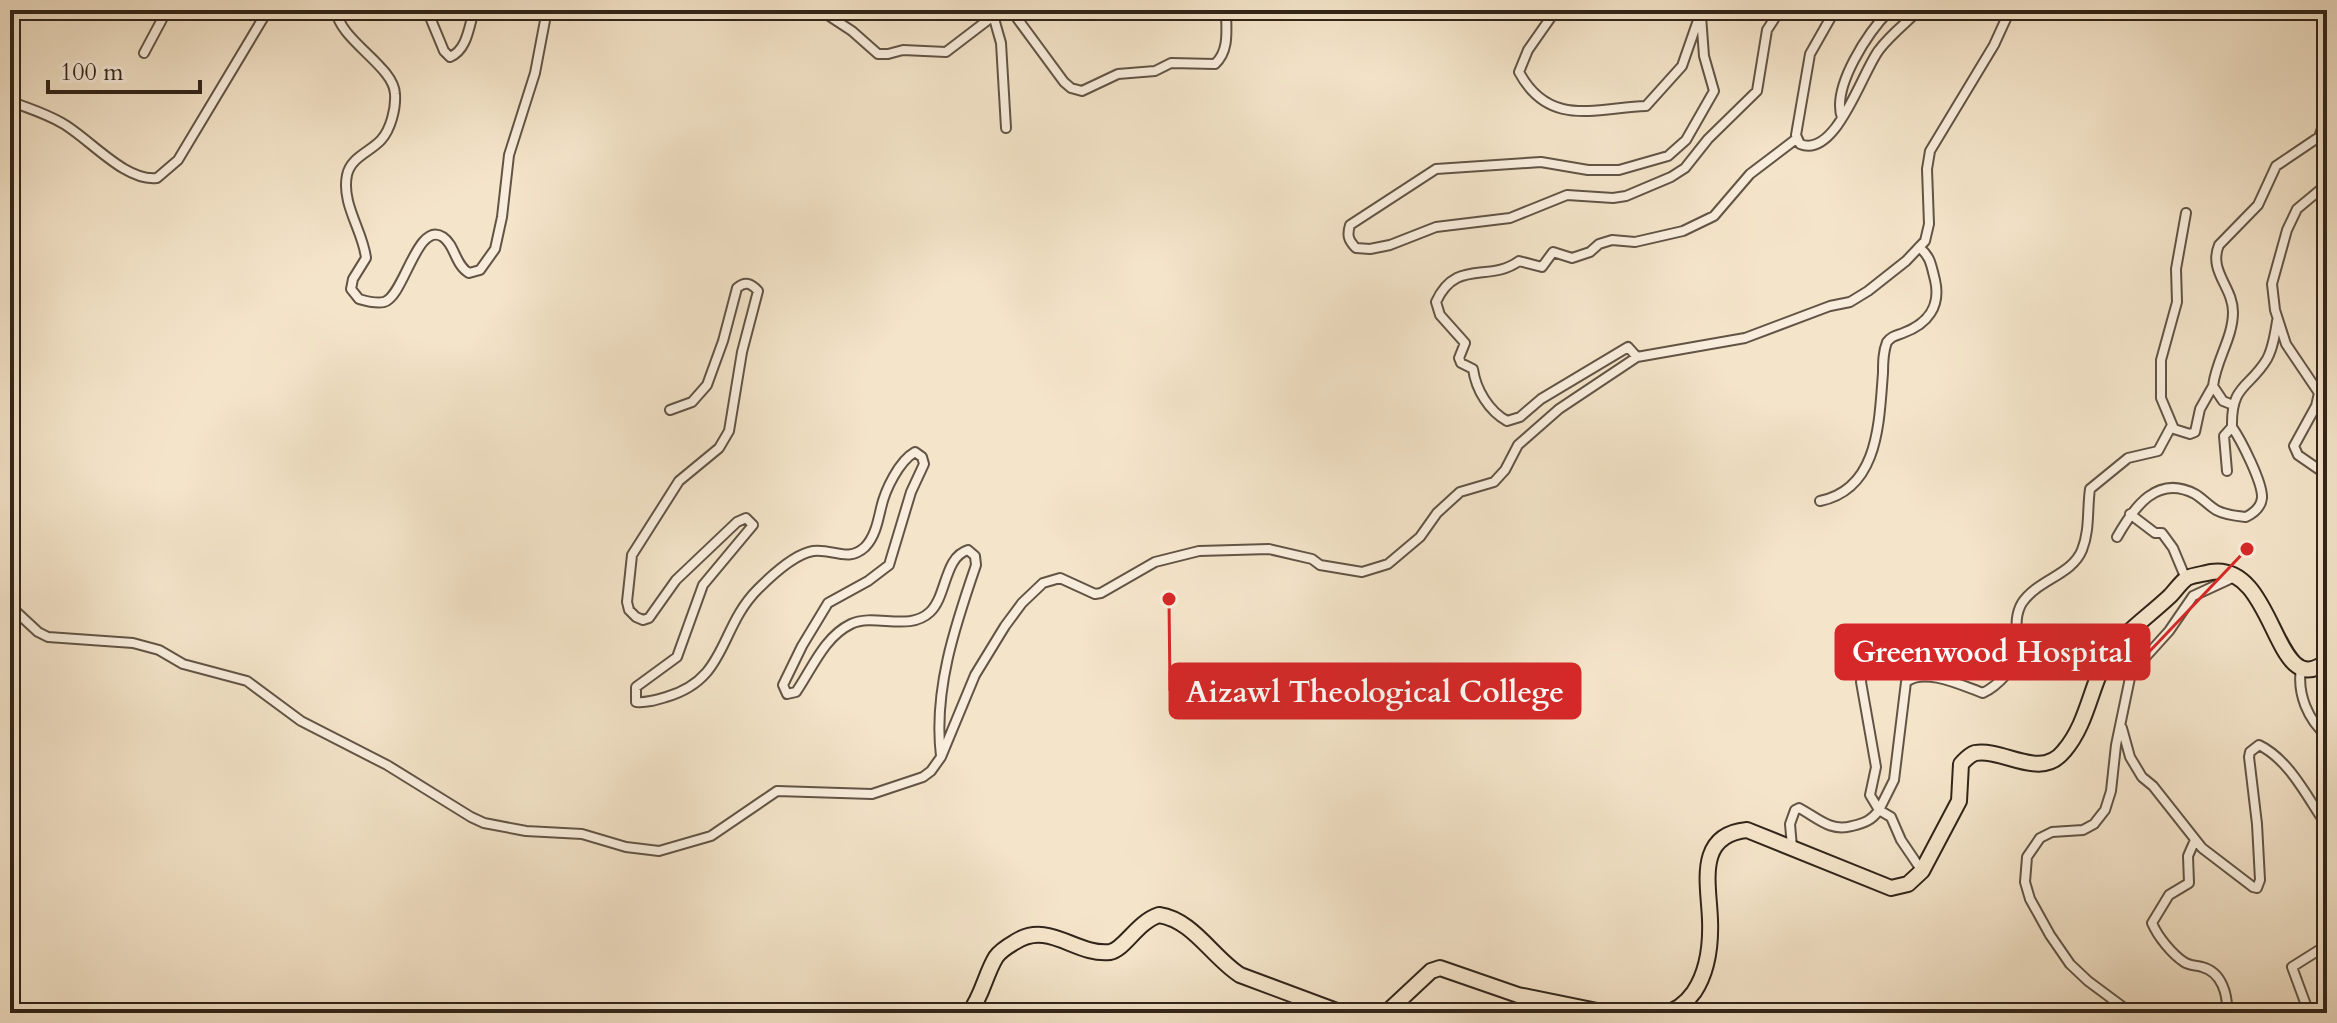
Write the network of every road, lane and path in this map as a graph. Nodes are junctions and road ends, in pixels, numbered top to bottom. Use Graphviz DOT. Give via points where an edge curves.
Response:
graph roads {
  1 [pos="167,10"];
  2 [pos="268,10"];
  3 [pos="336,10"];
  4 [pos="427,10"];
  5 [pos="474,10"];
  6 [pos="547,10"];
  7 [pos="820,10"];
  8 [pos="1011,10"];
  9 [pos="1226,10"];
  10 [pos="1556,10"];
  11 [pos="1780,10"];
  12 [pos="1835,10"];
  13 [pos="1890,10"];
  14 [pos="1919,10"];
  15 [pos="2010,10"];
  16 [pos="997,13"];
  17 [pos="1703,13"];
  18 [pos="144,53"];
  19 [pos="10,101"];
  20 [pos="2327,115"];
  21 [pos="1842,119"];
  22 [pos="1006,128"];
  23 [pos="1796,139"];
  24 [pos="2327,184"];
  25 [pos="2186,213"];
  26 [pos="1919,247"];
  27 [pos="2278,320"];
  28 [pos="1637,357"];
  29 [pos="2213,386"];
  30 [pos="2323,394"];
  31 [pos="2233,405"];
  32 [pos="670,410"];
  33 [pos="2172,425"];
  34 [pos="2232,427"];
  35 [pos="2227,471"];
  36 [pos="2327,475"];
  37 [pos="1820,501"];
  38 [pos="2130,514"];
  39 [pos="2117,537"];
  40 [pos="2237,576"];
  41 [pos="2186,579"];
  42 [pos="10,606"];
  43 [pos="1865,647"];
  44 [pos="2327,661"];
  45 [pos="2301,669"];
  46 [pos="2120,723"];
  47 [pos="2327,736"];
  48 [pos="941,757"];
  49 [pos="1879,810"];
  50 [pos="2327,826"];
  51 [pos="2195,840"];
  52 [pos="1792,847"];
  53 [pos="1922,871"];
  54 [pos="10,882"];
  55 [pos="10,896"];
  56 [pos="2327,945"];
  57 [pos="969,1013"];
  58 [pos="1342,1013"];
  59 [pos="1386,1013"];
  60 [pos="1607,1013"];
  61 [pos="1664,1013"];
  62 [pos="2131,1013"];
  63 [pos="2227,1013"];
  64 [pos="2309,1013"];
  1 -- 18 [label="street"];
  2 -- 19 [label="street" via="178,160 157,178 124,169 64,124"];
  3 -- 6 [label="street" via="339,23 395,93 388,128 353,162 346,184 366,253 351,289 359,299 382,302 394,295 430,237 443,237 469,273 480,270 491,257 500,232 509,155 535,73"];
  4 -- 5 [label="street" via="450,57 463,46"];
  7 -- 16 [label="street" via="883,55 903,50 946,52"];
  8 -- 9 [label="street" via="1064,82 1082,91 1118,74 1171,63 1215,64 1226,46"];
  10 -- 17 [label="street" via="1519,72 1531,90 1556,109 1578,111 1646,106 1682,66"];
  11 -- 17 [label="street" via="1767,30 1757,91 1671,177 1626,196 1567,195 1510,218 1436,227 1390,245 1356,248 1350,242 1350,225 1436,169 1541,162 1604,171 1668,156 1686,140 1714,91 1704,56"];
  12 -- 23 [label="street" via="1810,54"];
  13 -- 21 [label="street" via="1851,65"];
  14 -- 21 [label="street" via="1878,50"];
  15 -- 26 [label="street" via="1930,151 1929,224"];
  16 -- 22 [label="street"];
  20 -- 29 [label="street" via="2319,137 2276,166 2258,205 2219,245 2217,269 2234,309"];
  21 -- 23 [label="street" via="1815,146 1803,146"];
  23 -- 28 [label="street" via="1750,174 1714,216 1683,231 1635,242 1612,240 1572,258 1553,252 1542,267 1519,261 1504,270 1462,274 1436,302 1440,315 1465,343 1461,363 1473,369 1485,401 1507,421 1628,347"];
  24 -- 27 [label="street" via="2297,209 2287,230 2272,284"];
  25 -- 33 [label="street" via="2176,269 2177,302 2161,360 2161,398"];
  26 -- 28 [label="street" via="1850,302 1745,338"];
  26 -- 37 [label="street" via="1930,257 1936,305 1921,324 1887,342 1872,455 1854,486"];
  27 -- 30 [label="street" via="2286,344"];
  27 -- 31 [label="street" via="2268,357"];
  28 -- 48 [label="street" via="1559,409 1518,445 1494,482 1460,492 1396,559 1374,569 1343,570 1269,549 1226,548 1155,562 1101,593 1060,578 1043,583 1022,603 975,675"];
  29 -- 31 [label="street"];
  29 -- 33 [label="street" via="2194,433"];
  30 -- 36 [label="street" via="2294,446 2298,455"];
  31 -- 34 [label="street"];
  32 -- 48 [label="street" via="702,393 737,288 749,283 758,291 729,431 719,448 679,481 632,555 629,610 643,620 649,618 676,580 737,522 746,518 753,525 703,585 677,657 636,687 636,702 685,691 706,676 746,604 803,553 849,556 864,548 902,464 915,452 924,464 889,565 828,603 783,685 787,694 796,692 819,654 850,625 912,621 929,613 957,556 968,550 976,565 948,658 938,730"];
  33 -- 49 [label="street" via="2158,451 2128,458 2090,489 2080,554 2024,600 2017,621 2017,656 2000,682 1983,693 1929,677 1906,682 1894,780"];
  34 -- 35 [label="street" via="2224,436"];
  34 -- 38 [label="street" via="2260,487 2255,512 2246,517 2218,512 2193,493 2171,487 2147,497"];
  38 -- 39 [label="street"];
  38 -- 41 [label="street" via="2162,533"];
  40 -- 41 [label="highway" via="2224,571"];
  40 -- 45 [label="highway" via="2248,584 2285,654"];
  40 -- 46 [label="street" via="2193,596 2131,673"];
  41 -- 53 [label="highway" via="2111,650 2064,752 2043,763 1977,753 1961,764 1959,801"];
  42 -- 48 [label="street" via="48,637 133,643 183,664 247,681 301,721 471,817 509,829 582,834 640,850 671,849 711,836 777,791 883,792 923,777"];
  43 -- 49 [label="street" via="1861,682 1876,767 1870,795"];
  44 -- 45 [label="highway" via="2312,671"];
  45 -- 47 [label="street" via="2300,691 2307,710"];
  46 -- 51 [label="street" via="2142,777"];
  46 -- 62 [label="street" via="2105,810 2083,830 2040,838 2027,857 2025,882 2070,964"];
  49 -- 52 [label="street" via="1867,822 1841,829 1799,808 1790,824"];
  49 -- 53 [label="street" via="1891,817"];
  50 -- 51 [label="street" via="2291,773 2259,745 2249,757 2258,886 2249,885"];
  51 -- 63 [label="street" via="2188,856 2189,883 2169,895 2152,923 2184,962 2205,967 2219,979"];
  52 -- 53 [label="highway" via="1891,888 1908,884"];
  52 -- 61 [label="highway" via="1747,830 1732,833 1712,851 1706,876 1707,967 1687,1002"];
  54 -- 55 [label="street"];
  56 -- 64 [label="street" via="2292,967"];
  57 -- 58 [label="highway" via="995,958 1019,939 1047,934 1111,952 1159,915 1181,922 1240,975"];
  59 -- 60 [label="highway" via="1440,968 1518,995"];
}
